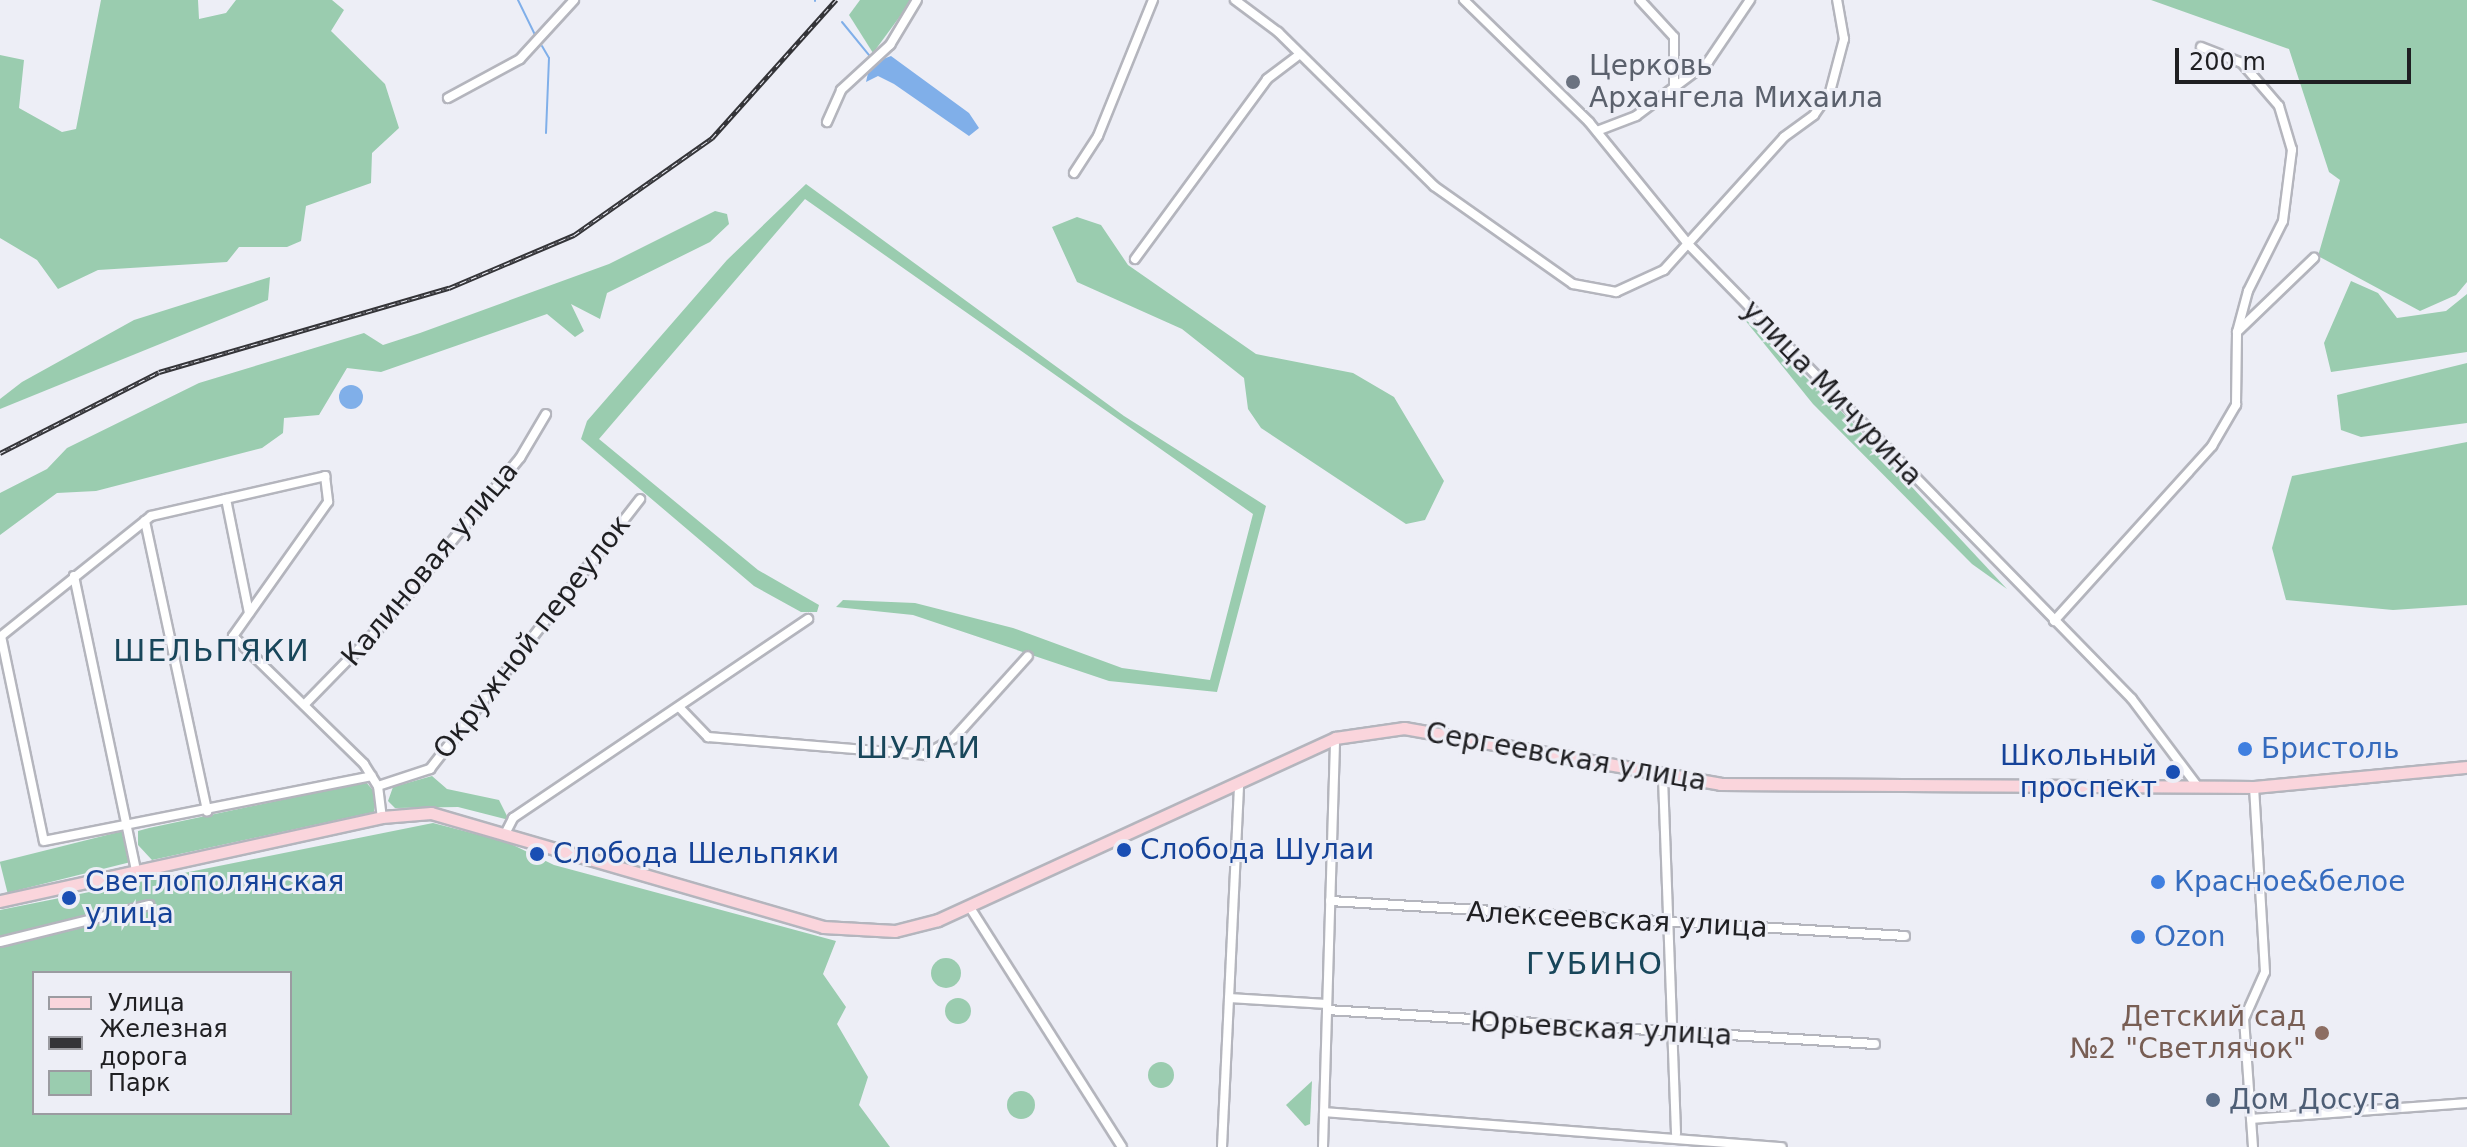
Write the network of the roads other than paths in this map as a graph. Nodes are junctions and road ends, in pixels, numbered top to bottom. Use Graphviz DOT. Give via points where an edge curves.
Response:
graph roads {
  1 [pos="574,0"];
  2 [pos="917,0"];
  3 [pos="1153,0"];
  4 [pos="1235,0"];
  5 [pos="1464,0"];
  6 [pos="1640,0"];
  7 [pos="1750,0"];
  8 [pos="1837,0"];
  9 [pos="2201,47"];
  10 [pos="1299,55"];
  11 [pos="1673,87"];
  12 [pos="448,98"];
  13 [pos="827,122"];
  14 [pos="1597,131"];
  15 [pos="1074,173"];
  16 [pos="1689,245"];
  17 [pos="2314,258"];
  18 [pos="1135,259"];
  19 [pos="2237,332"];
  20 [pos="546,414"];
  21 [pos="226,499"];
  22 [pos="640,499"];
  23 [pos="145,521"];
  24 [pos="74,576"];
  25 [pos="249,613"];
  26 [pos="808,619"];
  27 [pos="2054,621"];
  28 [pos="1,637"];
  29 [pos="1028,656"];
  30 [pos="304,705"];
  31 [pos="679,707"];
  32 [pos="1335,738"];
  33 [pos="2467,767"];
  34 [pos="372,776"];
  35 [pos="1663,778"];
  36 [pos="1239,782"];
  37 [pos="378,786"];
  38 [pos="2198,787"];
  39 [pos="2254,787"];
  40 [pos="207,811"];
  41 [pos="382,817"];
  42 [pos="128,827"];
  43 [pos="505,834"];
  44 [pos="136,870"];
  45 [pos="0,901"];
  46 [pos="1330,901"];
  47 [pos="150,905"];
  48 [pos="969,906"];
  49 [pos="1669,923"];
  50 [pos="1905,936"];
  51 [pos="0,942"];
  52 [pos="1229,998"];
  53 [pos="1327,1007"];
  54 [pos="1677,1033"];
  55 [pos="1875,1044"];
  56 [pos="2467,1103"];
  57 [pos="1324,1112"];
  58 [pos="2251,1119"];
  59 [pos="1676,1134"];
  60 [pos="1122,1147"];
  61 [pos="1222,1147"];
  62 [pos="1323,1147"];
  63 [pos="1782,1147"];
  64 [pos="2253,1147"];
  1 -- 12 [label="street" via="513,65"];
  2 -- 13 [label="street" via="890,45 856,71"];
  3 -- 15 [label="street" via="1098,136"];
  4 -- 10 [label="street"];
  5 -- 14 [label="street, улица Мичурина"];
  6 -- 11 [label="street" via="1674,37"];
  7 -- 11 [label="street" via="1708,62"];
  8 -- 16 [label="street" via="1844,39 1830,92"];
  9 -- 19 [label="street" via="2231,56 2260,77 2279,106 2292,150 2283,221 2248,291"];
  10 -- 16 [label="street" via="1434,186 1573,284 1616,292 1637,286"];
  10 -- 18 [label="street" via="1267,79"];
  11 -- 14 [label="street" via="1636,116"];
  14 -- 16 [label="street, улица Мичурина"];
  16 -- 27 [label="street, улица Мичурина"];
  17 -- 19 [label="street"];
  19 -- 27 [label="street" via="2236,405 2212,446"];
  20 -- 30 [label="street, Калиновая улица" via="520,458 389,618"];
  21 -- 23 [label="street"];
  21 -- 25 [label="street"];
  21 -- 25 [label="street" via="325,476 328,502"];
  22 -- 37 [label="street, Окружной переулок" via="430,769"];
  23 -- 24 [label="street"];
  23 -- 40 [label="street"];
  24 -- 28 [label="street"];
  24 -- 42 [label="street"];
  25 -- 30 [label="street" via="233,636"];
  26 -- 31 [label="street"];
  27 -- 38 [label="street, улица Мичурина" via="2132,699"];
  28 -- 42 [label="street" via="44,841"];
  29 -- 31 [label="street" via="954,738 925,755 708,737"];
  30 -- 34 [label="street"];
  31 -- 43 [label="street" via="513,818"];
  32 -- 35 [label="street, Сергеевская улица" via="1404,728"];
  32 -- 36 [label="street, Сергеевская улица"];
  32 -- 46 [label="street"];
  33 -- 39 [label="street, Сергеевская улица"];
  34 -- 37 [label="street"];
  34 -- 40 [label="street"];
  35 -- 38 [label="street, Сергеевская улица" via="1942,787"];
  35 -- 49 [label="street"];
  36 -- 48 [label="street, Сергеевская улица"];
  36 -- 52 [label="street"];
  37 -- 41 [label="street"];
  38 -- 39 [label="street, Сергеевская улица"];
  39 -- 58 [label="street" via="2265,972 2244,1014"];
  40 -- 42 [label="street"];
  41 -- 43 [label="street, Сергеевская улица" via="431,813"];
  41 -- 44 [label="street, Сергеевская улица"];
  42 -- 44 [label="street"];
  43 -- 48 [label="street, Сергеевская улица" via="856,933 909,928"];
  44 -- 45 [label="street, Сергеевская улица"];
  46 -- 49 [label="street, Алексеевская улица"];
  46 -- 53 [label="street"];
  47 -- 51 [label="street"];
  48 -- 60 [label="street"];
  49 -- 50 [label="street, Алексеевская улица"];
  49 -- 54 [label="street"];
  52 -- 53 [label="street, Юрьевская улица"];
  52 -- 61 [label="street"];
  53 -- 54 [label="street, Юрьевская улица"];
  53 -- 57 [label="street"];
  54 -- 55 [label="street, Юрьевская улица"];
  54 -- 59 [label="street"];
  56 -- 58 [label="street"];
  57 -- 59 [label="street"];
  57 -- 62 [label="street"];
  58 -- 64 [label="street"];
  59 -- 63 [label="street"];
}
